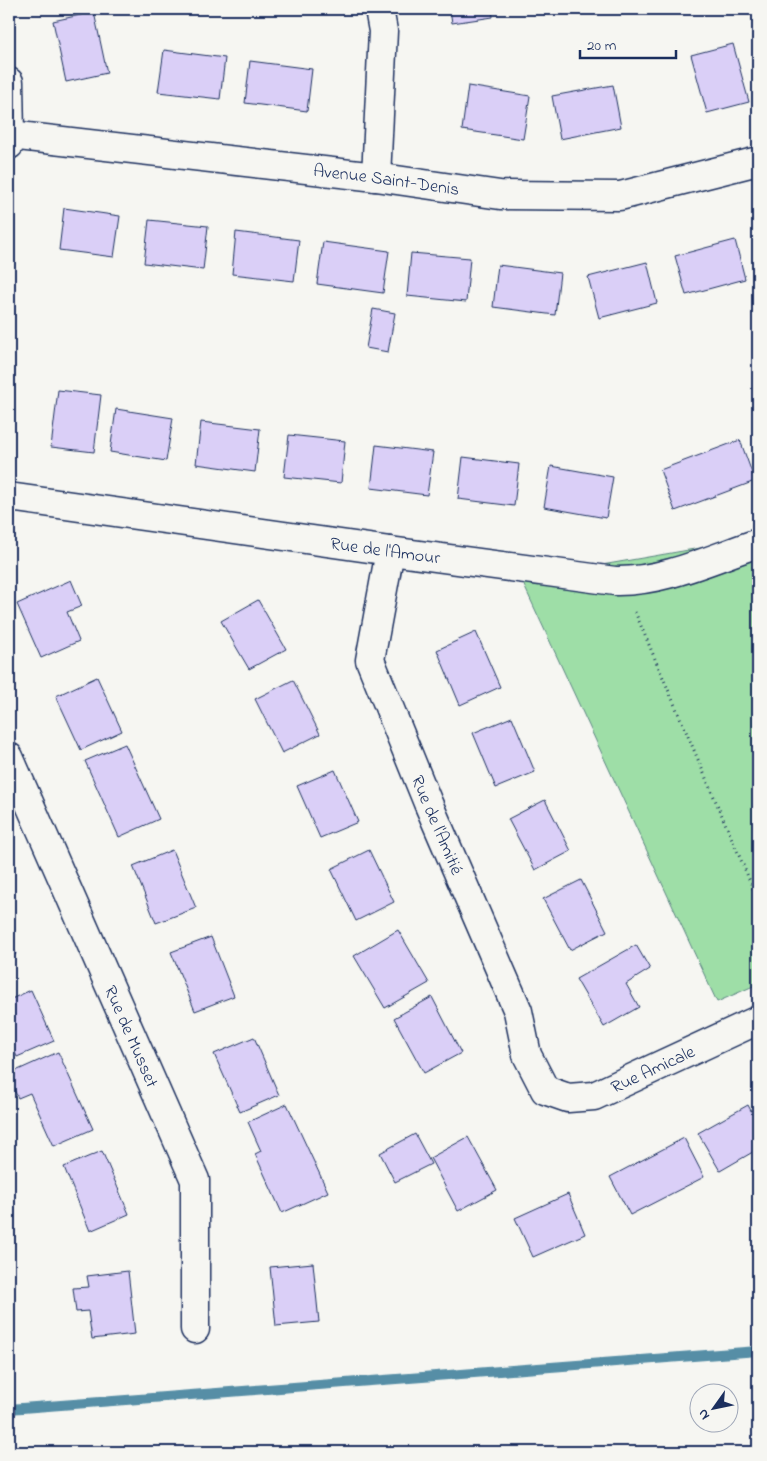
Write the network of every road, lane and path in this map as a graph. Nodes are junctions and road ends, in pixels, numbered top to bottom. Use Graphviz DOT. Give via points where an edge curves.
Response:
graph roads {
  1 [pos="379,9"];
  2 [pos="9,82"];
  3 [pos="9,140"];
  4 [pos="758,161"];
  5 [pos="376,177"];
  6 [pos="9,497"];
  7 [pos="758,543"];
  8 [pos="390,551"];
  9 [pos="635,612"];
  10 [pos="9,757"];
  11 [pos="758,900"];
  12 [pos="758,1020"];
  13 [pos="545,1090"];
  14 [pos="195,1329"];
  1 -- 5 [label="street" via="383,30"];
  2 -- 3 [label="street"];
  3 -- 5 [label="street, Avenue Saint-Denis"];
  4 -- 5 [label="street, Avenue Saint-Denis" via="620,196 500,195"];
  6 -- 8 [label="street, Rue de l'Amour"];
  7 -- 8 [label="street, Rue de l'Amour" via="657,578 630,581"];
  8 -- 13 [label="street, Rue de l'Amitié" via="370,660 428,804 518,1011 527,1055"];
  9 -- 11 [label="path"];
  10 -- 14 [label="street, Rue de Musset" via="195,1180"];
  12 -- 13 [label="street, Rue Amicale" via="594,1096 568,1098"];
}
